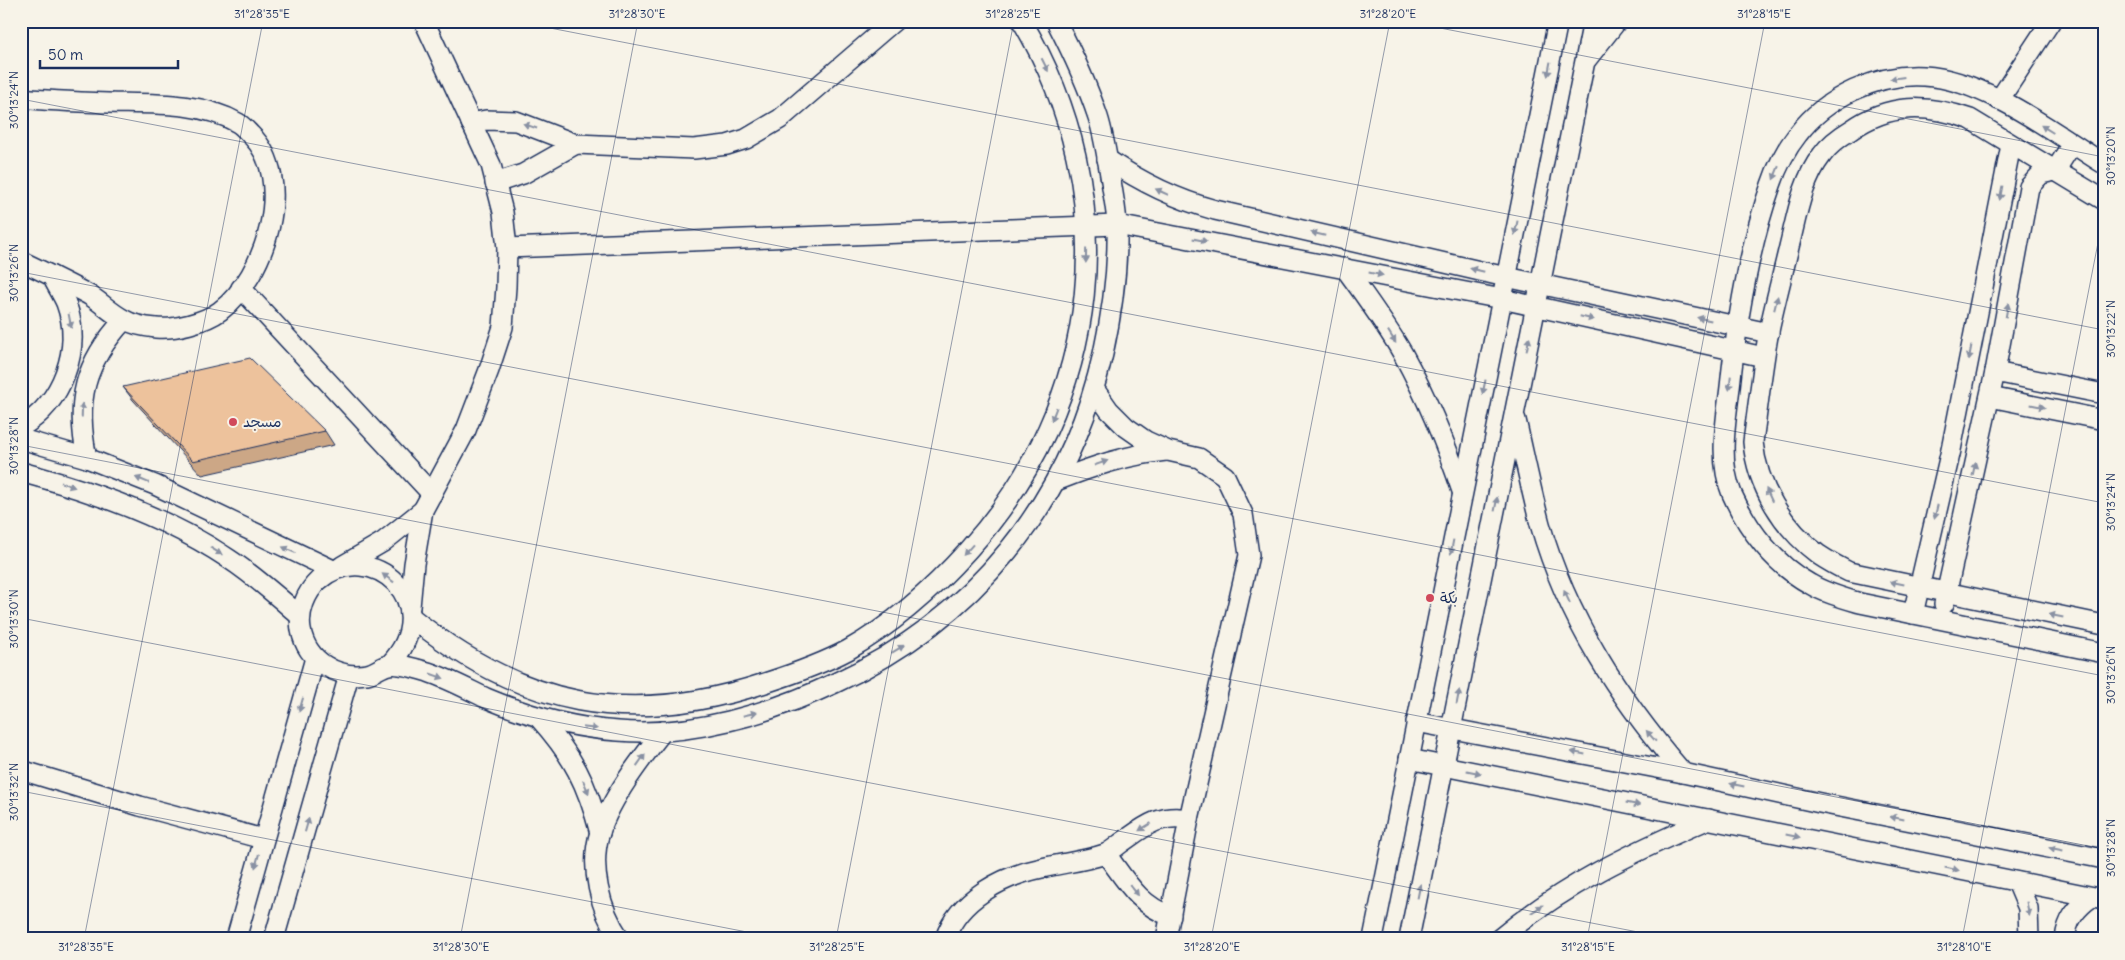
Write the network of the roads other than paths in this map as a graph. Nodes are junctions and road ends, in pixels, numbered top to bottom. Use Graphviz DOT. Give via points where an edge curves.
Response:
graph roads {
  1 [pos="424,21"];
  2 [pos="894,21"];
  3 [pos="1022,21"];
  4 [pos="1056,21"];
  5 [pos="1558,21"];
  6 [pos="1593,21"];
  7 [pos="1617,21"];
  8 [pos="2051,21"];
  9 [pos="1585,62"];
  10 [pos="21,98"];
  11 [pos="1999,100"];
  12 [pos="472,123"];
  13 [pos="576,144"];
  14 [pos="2072,144"];
  15 [pos="2010,145"];
  16 [pos="1108,160"];
  17 [pos="2104,164"];
  18 [pos="2055,171"];
  19 [pos="495,184"];
  20 [pos="2104,200"];
  21 [pos="1117,225"];
  22 [pos="1087,226"];
  23 [pos="507,248"];
  24 [pos="21,261"];
  25 [pos="1345,268"];
  26 [pos="52,276"];
  27 [pos="1506,276"];
  28 [pos="1540,284"];
  29 [pos="242,288"];
  30 [pos="1502,299"];
  31 [pos="1536,307"];
  32 [pos="124,320"];
  33 [pos="1738,327"];
  34 [pos="1769,334"];
  35 [pos="1734,351"];
  36 [pos="1764,357"];
  37 [pos="68,366"];
  38 [pos="1996,372"];
  39 [pos="88,375"];
  40 [pos="1095,390"];
  41 [pos="2104,394"];
  42 [pos="1990,397"];
  43 [pos="1515,412"];
  44 [pos="2104,420"];
  45 [pos="21,427"];
  46 [pos="21,439"];
  47 [pos="1168,451"];
  48 [pos="87,458"];
  49 [pos="21,472"];
  50 [pos="1056,481"];
  51 [pos="1462,492"];
  52 [pos="432,494"];
  53 [pos="423,510"];
  54 [pos="336,569"];
  55 [pos="1919,588"];
  56 [pos="1946,593"];
  57 [pos="411,614"];
  58 [pos="1913,614"];
  59 [pos="300,616"];
  60 [pos="1940,619"];
  61 [pos="2104,625"];
  62 [pos="2104,653"];
  63 [pos="315,658"];
  64 [pos="390,664"];
  65 [pos="350,676"];
  66 [pos="539,718"];
  67 [pos="1416,722"];
  68 [pos="1451,730"];
  69 [pos="663,731"];
  70 [pos="1409,759"];
  71 [pos="1444,766"];
  72 [pos="21,770"];
  73 [pos="1683,773"];
  74 [pos="1189,819"];
  75 [pos="1709,819"];
  76 [pos="600,833"];
  77 [pos="263,839"];
  78 [pos="1106,854"];
  79 [pos="2104,859"];
  80 [pos="2017,882"];
  81 [pos="2098,898"];
  82 [pos="1171,916"];
  83 [pos="236,939"];
  84 [pos="274,939"];
  85 [pos="620,939"];
  86 [pos="945,939"];
  87 [pos="1166,939"];
  88 [pos="1373,939"];
  89 [pos="1409,939"];
  90 [pos="1499,939"];
  91 [pos="2029,939"];
  92 [pos="2065,939"];
  1 -- 12 [label="street"];
  2 -- 13 [label="street" via="780,119 746,139 694,149"];
  3 -- 22 [label="street, one-way" via="1050,74 1070,129 1080,167"];
  4 -- 16 [label="street" via="1099,119"];
  5 -- 27 [label="street, one-way"];
  6 -- 9 [label="street"];
  7 -- 9 [label="street"];
  8 -- 11 [label="street"];
  9 -- 28 [label="street"];
  10 -- 29 [label="street" via="159,104 213,111 239,123 260,144 272,170 274,200 269,231 258,261"];
  14 -- 11 [label="street, one-way"];
  11 -- 33 [label="street, one-way" via="1950,80 1924,76 1897,77 1870,83 1820,110 1782,157 1771,185 1749,267"];
  13 -- 12 [label="street, one-way" via="516,121"];
  12 -- 19 [label="street" via="491,165"];
  13 -- 19 [label="street" via="523,174"];
  14 -- 17 [label="street"];
  14 -- 18 [label="street"];
  15 -- 18 [label="street"];
  34 -- 15 [label="street, one-way" via="1809,175 1823,153 1842,135 1881,114 1925,108 1948,111 1970,119"];
  15 -- 55 [label="street, one-way" via="1951,450"];
  16 -- 21 [label="street"];
  27 -- 16 [label="street, one-way" via="1188,203"];
  18 -- 20 [label="street"];
  38 -- 18 [label="street, one-way" via="2029,187 2041,174"];
  19 -- 23 [label="street"];
  21 -- 22 [label="street"];
  21 -- 25 [label="street, one-way"];
  21 -- 40 [label="street" via="1115,284"];
  22 -- 23 [label="street"];
  22 -- 57 [label="street, one-way" via="1086,282 1079,334 1065,386 1032,462 984,533 943,578 898,617 847,650 798,673 746,690 692,702 616,706 540,691 505,678 440,640"];
  23 -- 52 [label="street" via="503,327 466,430"];
  24 -- 26 [label="street"];
  25 -- 30 [label="street, one-way"];
  25 -- 51 [label="street, one-way" via="1375,309 1426,398"];
  26 -- 32 [label="street" via="91,296"];
  26 -- 37 [label="street, one-way" via="66,304 72,335"];
  27 -- 28 [label="street"];
  27 -- 30 [label="street"];
  28 -- 31 [label="street"];
  33 -- 28 [label="street, one-way"];
  29 -- 32 [label="street" via="220,311 190,325 156,328"];
  29 -- 52 [label="street"];
  30 -- 31 [label="street"];
  30 -- 51 [label="street, one-way"];
  31 -- 35 [label="street, one-way"];
  43 -- 31 [label="street, one-way"];
  32 -- 39 [label="street" via="105,342"];
  33 -- 34 [label="street"];
  33 -- 35 [label="street"];
  34 -- 36 [label="street"];
  35 -- 36 [label="street"];
  35 -- 58 [label="street, one-way" via="1723,447 1725,471 1732,494 1754,532 1777,560 1809,584 1860,603"];
  55 -- 36 [label="street, one-way" via="1848,572 1809,546 1774,505 1754,459 1752,442"];
  37 -- 39 [label="street"];
  37 -- 45 [label="street" via="55,395 35,419"];
  38 -- 41 [label="street"];
  38 -- 42 [label="street"];
  48 -- 39 [label="street, one-way" via="81,430 82,402"];
  40 -- 47 [label="street" via="1126,427"];
  40 -- 50 [label="street" via="1078,437"];
  42 -- 44 [label="street, one-way"];
  56 -- 42 [label="street, one-way"];
  68 -- 43 [label="street, one-way"];
  73 -- 43 [label="street, one-way" via="1618,690 1584,632 1559,580 1540,525"];
  46 -- 48 [label="street"];
  50 -- 47 [label="street, one-way" via="1111,460"];
  47 -- 74 [label="street" via="1199,458 1225,476 1243,514 1249,555"];
  54 -- 48 [label="street, one-way" via="155,485"];
  49 -- 59 [label="street, one-way" via="91,493 189,534 266,585"];
  69 -- 50 [label="street, one-way" via="758,713 809,695 859,672 913,640 962,601 1005,557"];
  51 -- 67 [label="street, one-way"];
  52 -- 53 [label="street"];
  53 -- 54 [label="street" via="383,542"];
  53 -- 57 [label="street" via="414,564"];
  57 -- 54 [label="street, one-way" via="404,593 384,574 358,566"];
  54 -- 59 [label="street" via="317,581 305,597"];
  55 -- 56 [label="street"];
  55 -- 58 [label="street"];
  56 -- 60 [label="street"];
  61 -- 56 [label="street, one-way"];
  57 -- 64 [label="street" via="409,635 402,651"];
  58 -- 60 [label="street"];
  59 -- 63 [label="street" via="304,638"];
  60 -- 62 [label="street"];
  63 -- 65 [label="street" via="331,670"];
  63 -- 77 [label="street, one-way"];
  64 -- 65 [label="street" via="371,674"];
  64 -- 66 [label="street, one-way" via="454,682"];
  84 -- 65 [label="street, one-way"];
  66 -- 69 [label="street, one-way" via="580,728 621,732"];
  66 -- 76 [label="street, one-way" via="579,770 592,801"];
  67 -- 68 [label="street"];
  67 -- 70 [label="street"];
  68 -- 71 [label="street"];
  73 -- 68 [label="street, one-way"];
  76 -- 69 [label="street, one-way" via="628,780"];
  70 -- 71 [label="street"];
  70 -- 88 [label="street"];
  71 -- 75 [label="street, one-way"];
  89 -- 71 [label="street, one-way"];
  72 -- 77 [label="street"];
  79 -- 73 [label="street, one-way"];
  74 -- 78 [label="street, one-way" via="1154,821"];
  74 -- 82 [label="street"];
  75 -- 80 [label="street, one-way"];
  90 -- 75 [label="street, one-way" via="1577,883 1634,852"];
  76 -- 85 [label="street" via="596,863 599,893 608,922"];
  77 -- 83 [label="street, one-way"];
  78 -- 82 [label="street, one-way" via="1143,901"];
  78 -- 86 [label="street" via="1039,868 988,889 966,904 948,928"];
  80 -- 81 [label="street"];
  80 -- 91 [label="street, one-way" via="2028,908"];
  81 -- 92 [label="street" via="2080,904 2066,928"];
  82 -- 87 [label="street"];
}
